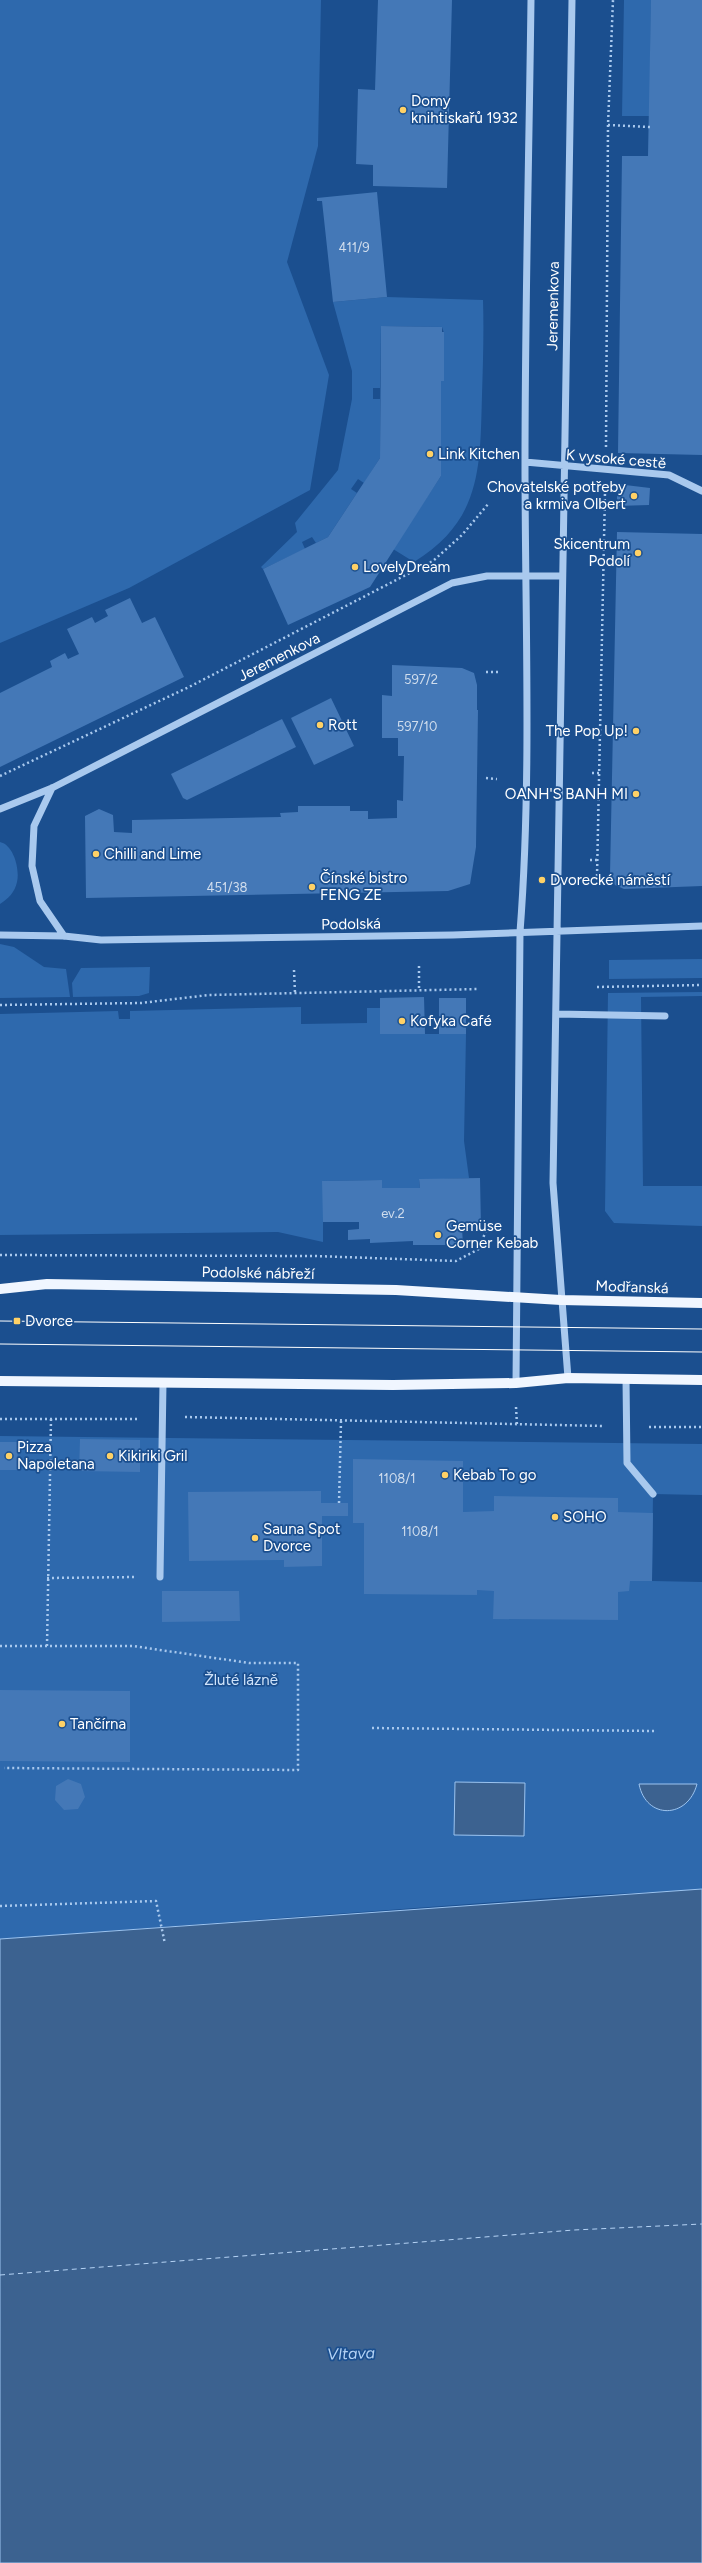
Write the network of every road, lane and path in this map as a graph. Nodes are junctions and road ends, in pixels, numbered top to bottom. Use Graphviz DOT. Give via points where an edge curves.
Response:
graph roads {
  1 [pos="531,0"];
  2 [pos="572,0"];
  3 [pos="613,0"];
  4 [pos="608,125"];
  5 [pos="650,127"];
  6 [pos="525,462"];
  7 [pos="563,467"];
  8 [pos="606,469"];
  9 [pos="702,491"];
  10 [pos="489,503"];
  11 [pos="562,576"];
  12 [pos="526,577"];
  13 [pos="486,672"];
  14 [pos="498,672"];
  15 [pos="592,773"];
  16 [pos="600,773"];
  17 [pos="0,776"];
  18 [pos="486,778"];
  19 [pos="497,778"];
  20 [pos="52,788"];
  21 [pos="0,809"];
  22 [pos="590,860"];
  23 [pos="598,860"];
  24 [pos="598,876"];
  25 [pos="702,926"];
  26 [pos="520,932"];
  27 [pos="557,932"];
  28 [pos="0,935"];
  29 [pos="64,936"];
  30 [pos="419,966"];
  31 [pos="294,970"];
  32 [pos="702,985"];
  33 [pos="597,987"];
  34 [pos="479,989"];
  35 [pos="419,990"];
  36 [pos="295,993"];
  37 [pos="0,1005"];
  38 [pos="556,1014"];
  39 [pos="665,1016"];
  40 [pos="488,1225"];
  41 [pos="0,1255"];
  42 [pos="0,1289"];
  43 [pos="515,1296"];
  44 [pos="561,1300"];
  45 [pos="702,1303"];
  46 [pos="568,1378"];
  47 [pos="626,1379"];
  48 [pos="702,1380"];
  49 [pos="0,1381"];
  50 [pos="163,1383"];
  51 [pos="516,1383"];
  52 [pos="163,1418"];
  53 [pos="0,1419"];
  54 [pos="51,1419"];
  55 [pos="341,1420"];
  56 [pos="517,1425"];
  57 [pos="653,1494"];
  58 [pos="339,1503"];
  59 [pos="160,1577"];
  60 [pos="47,1578"];
  61 [pos="0,1646"];
  62 [pos="47,1646"];
  63 [pos="372,1728"];
  64 [pos="655,1731"];
  65 [pos="4,1768"];
  66 [pos="0,1906"];
  67 [pos="165,1944"];
  1 -- 6 [label="street, Jeremenkova"];
  2 -- 7 [label="street, Jeremenkova"];
  3 -- 4 [label="path"];
  4 -- 5 [label="path"];
  4 -- 8 [label="path"];
  6 -- 7 [label="street, K vysoké cestě"];
  6 -- 12 [label="street, Jeremenkova"];
  7 -- 8 [label="street, K vysoké cestě"];
  7 -- 11 [label="street, Jeremenkova"];
  8 -- 9 [label="street, K vysoké cestě" via="669,475"];
  8 -- 16 [label="path"];
  10 -- 17 [label="path" via="462,535 433,561 189,687"];
  11 -- 12 [label="street, Jeremenkova"];
  11 -- 27 [label="street"];
  12 -- 20 [label="street, Jeremenkova" via="487,576 452,583"];
  12 -- 26 [label="street" via="526,792"];
  13 -- 14 [label="path"];
  15 -- 16 [label="path"];
  16 -- 23 [label="path"];
  18 -- 19 [label="path"];
  20 -- 21 [label="street, Jeremenkova"];
  20 -- 29 [label="street" via="34,826 32,866 40,901"];
  22 -- 23 [label="path"];
  23 -- 24 [label="path"];
  25 -- 27 [label="street, Podolská"];
  26 -- 27 [label="street, Podolská"];
  26 -- 29 [label="street, Podolská" via="453,936 102,940"];
  26 -- 43 [label="street"];
  27 -- 38 [label="street"];
  28 -- 29 [label="street, Podolská"];
  30 -- 35 [label="path"];
  31 -- 36 [label="path"];
  32 -- 33 [label="path"];
  34 -- 35 [label="path"];
  35 -- 36 [label="path"];
  36 -- 37 [label="path" via="209,995 141,1003"];
  38 -- 39 [label="street"];
  38 -- 44 [label="street" via="553,1183"];
  40 -- 41 [label="path" via="479,1248 456,1261 316,1256"];
  42 -- 43 [label="main road, Podolské nábřeží" via="47,1284 396,1290"];
  43 -- 44 [label="main road, Podolské nábřeží"];
  43 -- 51 [label="street"];
  44 -- 45 [label="main road, Modřanská"];
  44 -- 46 [label="street"];
  46 -- 47 [label="main road"];
  46 -- 51 [label="main road"];
  47 -- 48 [label="main road"];
  47 -- 57 [label="street" via="627,1463"];
  49 -- 50 [label="main road"];
  50 -- 51 [label="main road" via="393,1386"];
  50 -- 52 [label="street"];
  52 -- 54 [label="path"];
  52 -- 55 [label="path"];
  52 -- 59 [label="street"];
  53 -- 54 [label="path"];
  54 -- 60 [label="path"];
  55 -- 56 [label="path"];
  55 -- 58 [label="path"];
  59 -- 60 [label="path"];
  60 -- 62 [label="path"];
  61 -- 62 [label="path"];
  62 -- 65 [label="path" via="133,1646 249,1663 298,1663 298,1770"];
  63 -- 64 [label="path"];
  66 -- 67 [label="path" via="156,1901"];
}
